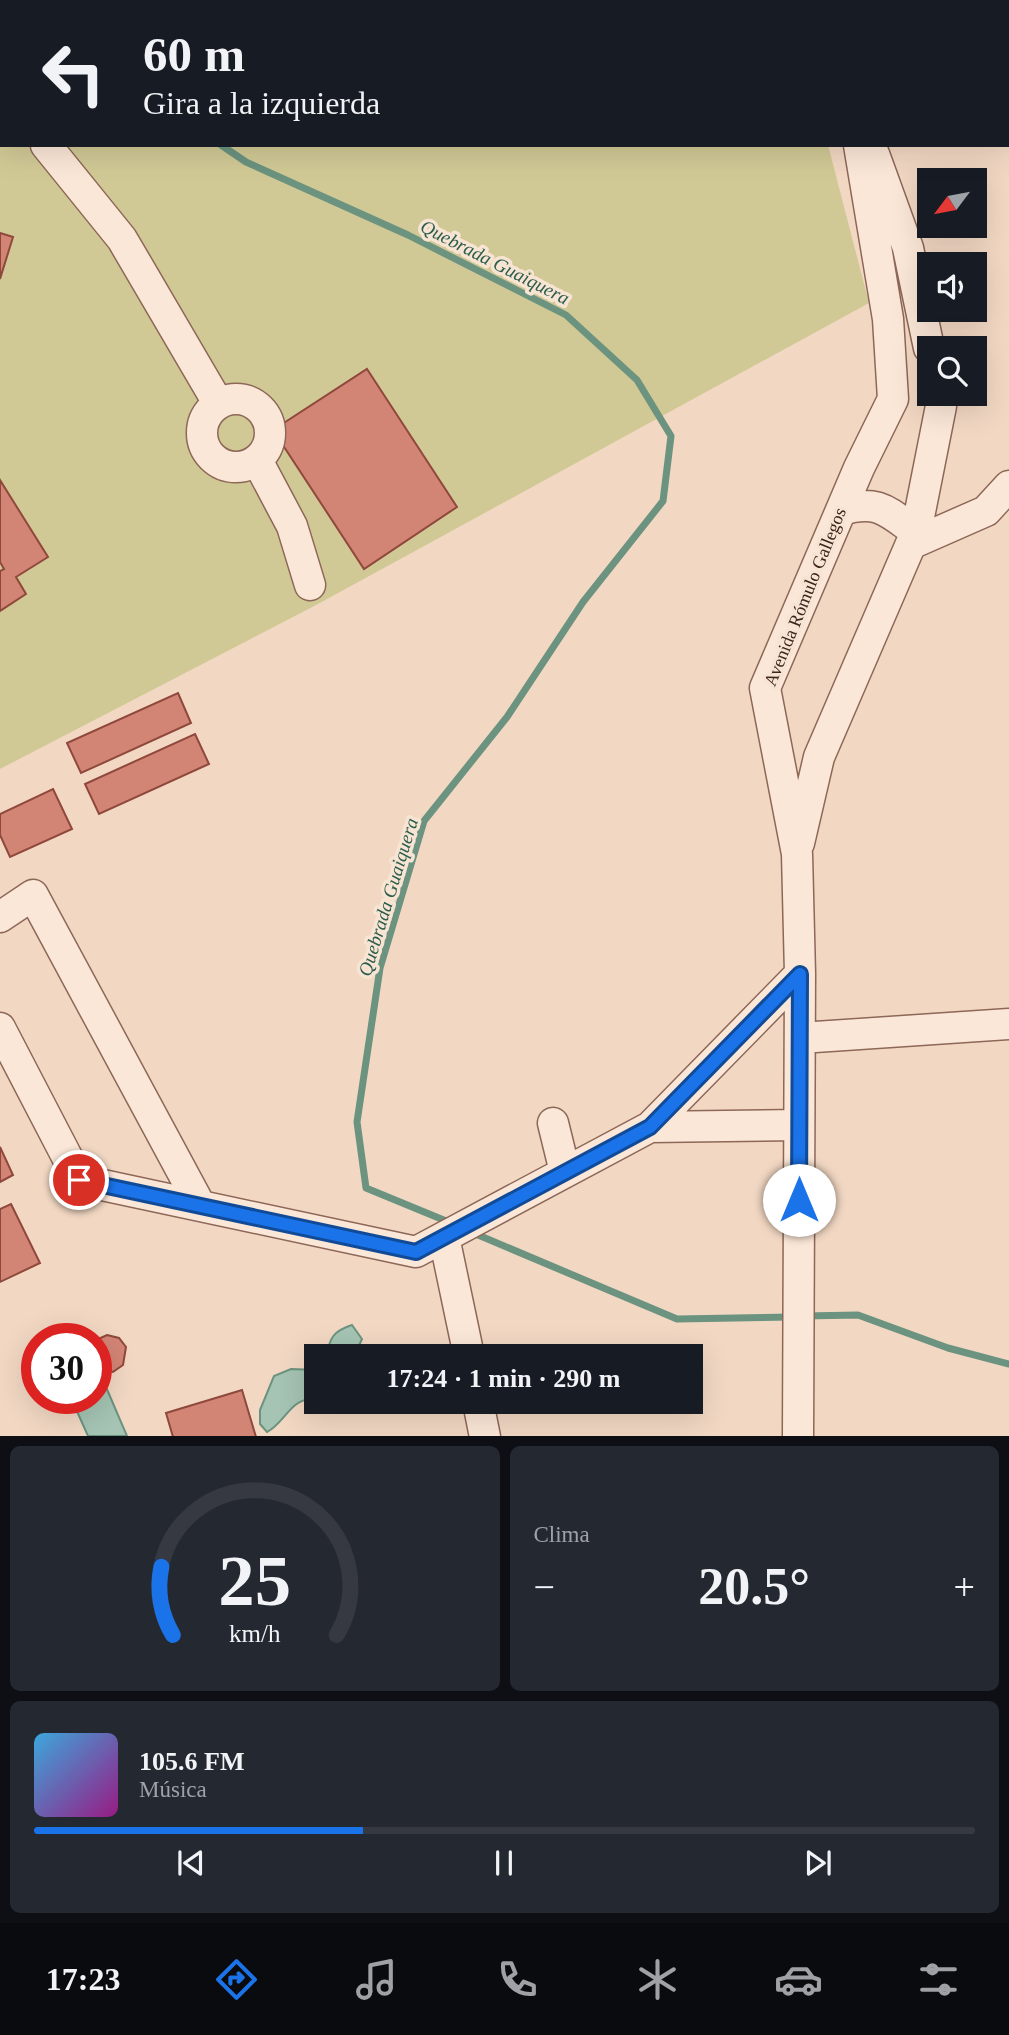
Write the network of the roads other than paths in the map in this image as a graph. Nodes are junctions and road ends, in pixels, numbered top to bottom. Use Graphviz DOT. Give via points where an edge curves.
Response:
graph roads {
  1 [pos="48,147"];
  2 [pos="859,147"];
  3 [pos="872,147"];
  4 [pos="926,336"];
  5 [pos="218,403"];
  6 [pos="941,406"];
  7 [pos="257,460"];
  8 [pos="1009,486"];
  9 [pos="841,510"];
  10 [pos="914,538"];
  11 [pos="310,585"];
  12 [pos="797,854"];
  13 [pos="0,917"];
  14 [pos="800,974"];
  15 [pos="1009,1024"];
  16 [pos="0,1028"];
  17 [pos="800,1038"];
  18 [pos="553,1123"];
  19 [pos="799,1125"];
  20 [pos="650,1127"];
  21 [pos="565,1172"];
  22 [pos="200,1205"];
  23 [pos="444,1237"];
  24 [pos="466,1344"];
  25 [pos="480,1414"];
  26 [pos="485,1436"];
  27 [pos="798,1436"];
  1 -- 5 [label="street" via="122,239"];
  2 -- 9 [label="street, Avenida Rómulo Gallegos" via="888,319 893,399"];
  3 -- 4 [label="street" via="908,248"];
  5 -- 7 [label="street" via="249,401 266,418 269,440"];
  5 -- 7 [label="street" via="209,410 201,430 206,451 224,465 235,467"];
  6 -- 10 [label="street"];
  7 -- 11 [label="street" via="292,526"];
  8 -- 10 [label="street" via="986,511"];
  9 -- 10 [label="street" via="862,504 881,507"];
  9 -- 12 [label="street, Avenida Rómulo Gallegos" via="765,688"];
  10 -- 12 [label="street" via="819,757"];
  12 -- 14 [label="street, Avenida Rómulo Gallegos"];
  13 -- 22 [label="street" via="33,895"];
  14 -- 17 [label="street, Avenida Rómulo Gallegos"];
  14 -- 20 [label="street"];
  15 -- 17 [label="street"];
  16 -- 22 [label="street" via="79,1180"];
  17 -- 19 [label="street, Avenida Rómulo Gallegos"];
  18 -- 21 [label="street"];
  19 -- 20 [label="street"];
  19 -- 27 [label="street, Avenida Rómulo Gallegos"];
  20 -- 21 [label="street"];
  21 -- 23 [label="street"];
  22 -- 23 [label="street" via="416,1252"];
  23 -- 24 [label="street"];
  25 -- 26 [label="street"];
}
